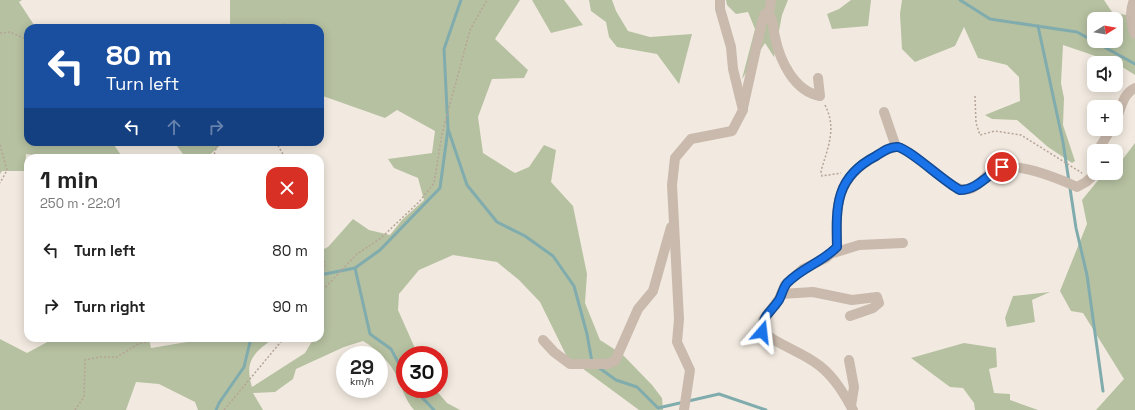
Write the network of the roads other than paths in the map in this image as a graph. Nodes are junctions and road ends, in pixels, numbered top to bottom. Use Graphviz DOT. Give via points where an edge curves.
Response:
graph roads {
  1 [pos="720,0"];
  2 [pos="771,0"];
  3 [pos="1134,0"];
  4 [pos="770,14"];
  5 [pos="1135,34"];
  6 [pos="818,78"];
  7 [pos="1135,88"];
  8 [pos="1123,100"];
  9 [pos="743,110"];
  10 [pos="884,112"];
  11 [pos="896,148"];
  12 [pos="1087,180"];
  13 [pos="674,217"];
  14 [pos="903,243"];
  15 [pos="830,254"];
  16 [pos="781,294"];
  17 [pos="850,316"];
  18 [pos="544,340"];
  19 [pos="849,360"];
  20 [pos="852,408"];
  21 [pos="684,410"];
  1 -- 9 [label="street"];
  2 -- 4 [label="street"];
  3 -- 5 [label="street" via="1130,19"];
  4 -- 6 [label="street" via="782,61 788,72 798,85 810,94 820,96"];
  4 -- 9 [label="street" via="765,14 762,22"];
  7 -- 8 [label="street" via="1130,90"];
  9 -- 13 [label="street" via="732,131 691,139 675,158 672,185"];
  10 -- 11 [label="street"];
  11 -- 12 [label="street" via="909,153 960,190 969,190 1002,167 1046,174 1077,187"];
  11 -- 15 [label="street" via="888,149 871,158 845,181 838,200 837,247"];
  13 -- 18 [label="street" via="653,291 638,309 615,361 607,364 570,364 554,352"];
  13 -- 21 [label="street" via="679,319 677,342 690,370"];
  14 -- 15 [label="street" via="859,245"];
  15 -- 16 [label="street" via="803,269 786,285"];
  16 -- 17 [label="street" via="813,292 852,300 877,297 879,303 873,308"];
  16 -- 20 [label="street" via="763,320 762,332 774,342 820,366 839,385"];
  19 -- 20 [label="street" via="854,387"];
}
